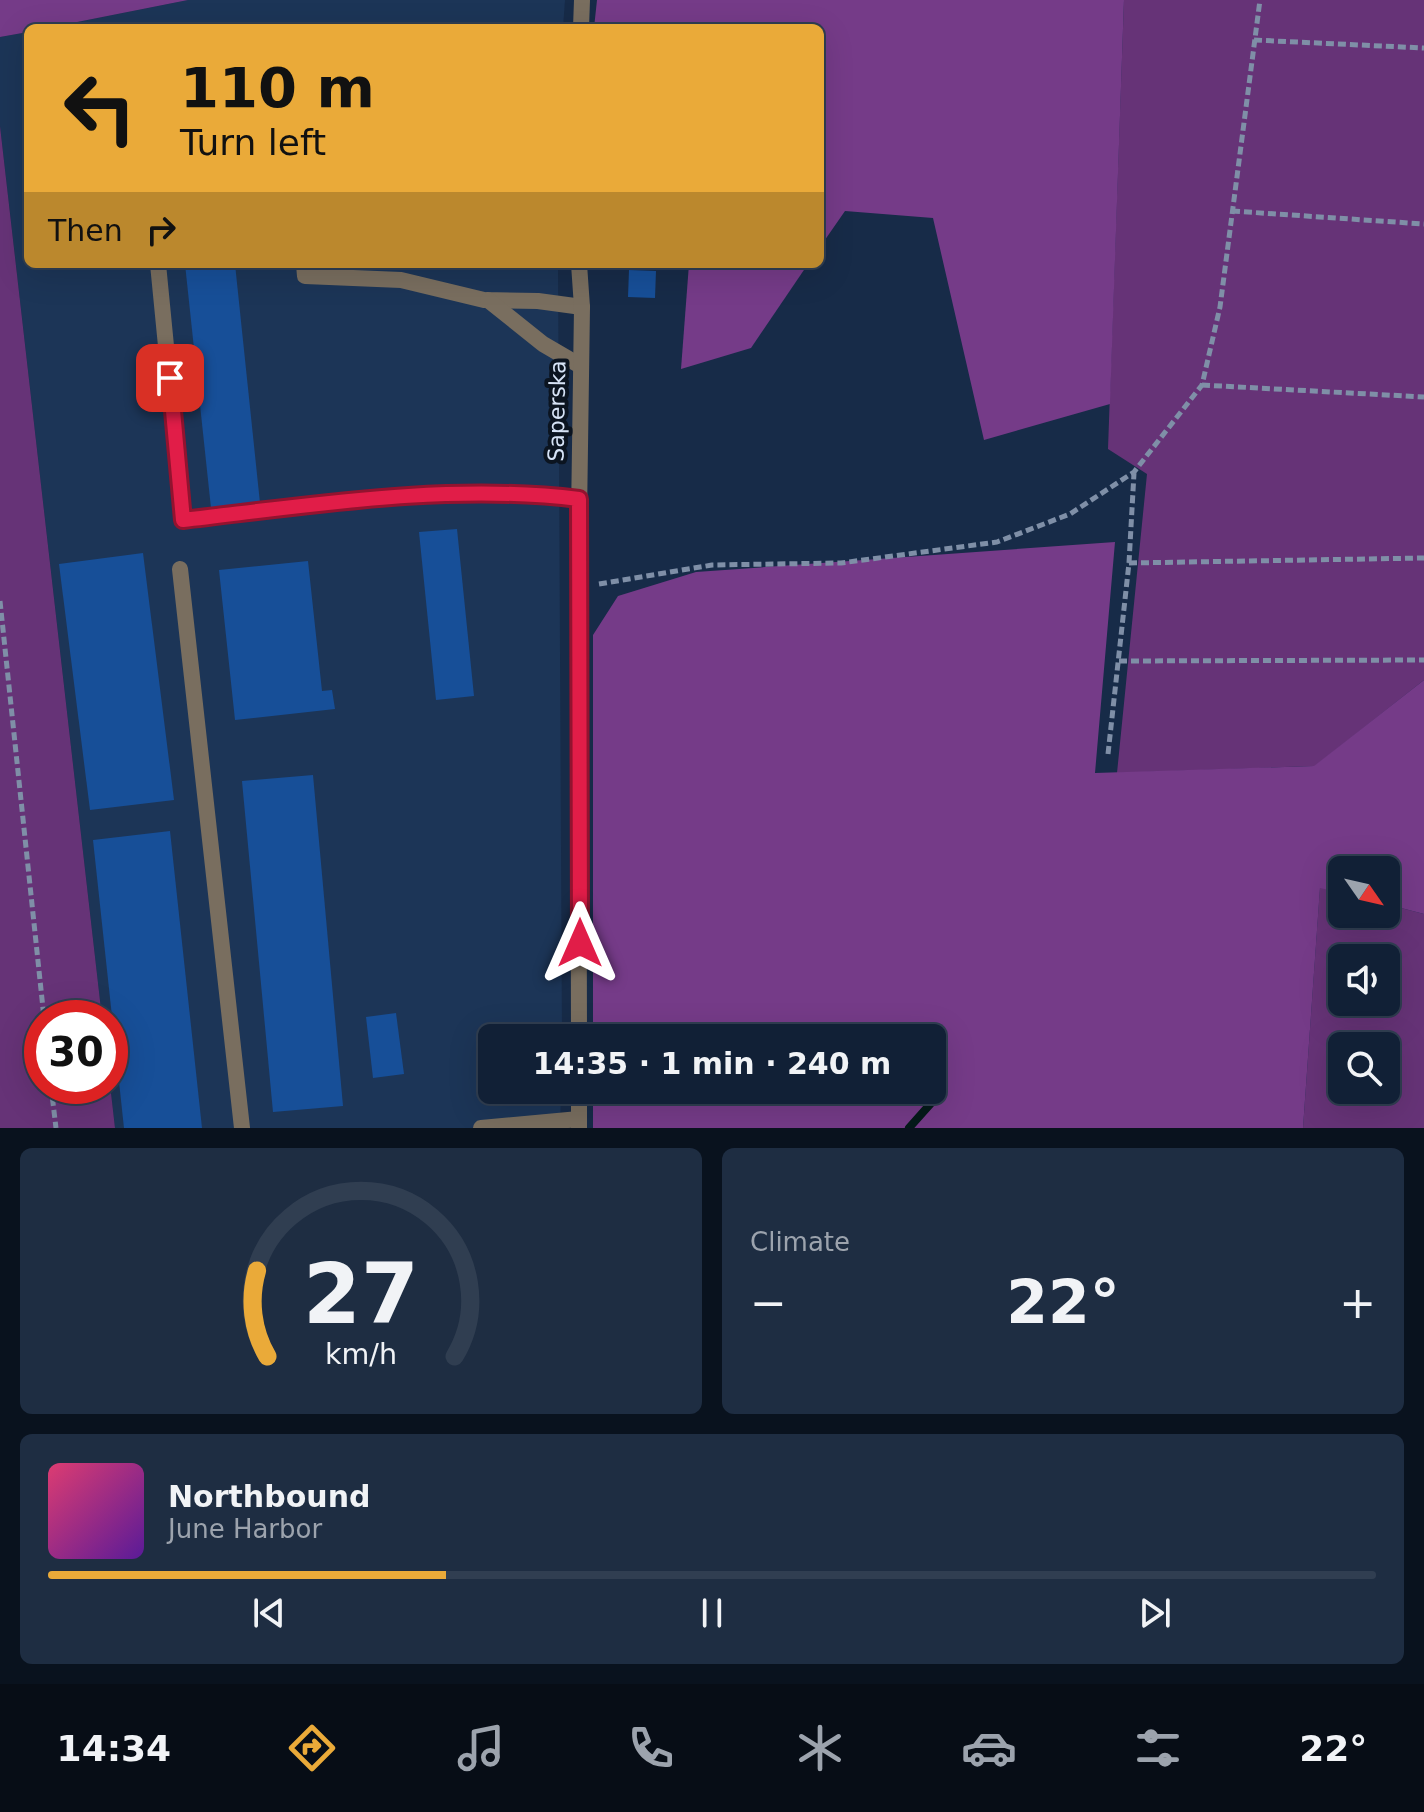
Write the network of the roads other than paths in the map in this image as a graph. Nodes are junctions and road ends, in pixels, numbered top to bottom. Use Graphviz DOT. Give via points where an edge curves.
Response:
graph roads {
  1 [pos="582,0"];
  2 [pos="581,24"];
  3 [pos="158,268"];
  4 [pos="304,268"];
  5 [pos="579,268"];
  6 [pos="488,300"];
  7 [pos="582,307"];
  8 [pos="579,365"];
  9 [pos="579,499"];
  10 [pos="180,569"];
  11 [pos="579,1024"];
  12 [pos="579,1124"];
  13 [pos="242,1128"];
  14 [pos="481,1128"];
  1 -- 2 [label="street"];
  3 -- 9 [label="street" via="183,520 482,492"];
  4 -- 6 [label="street" via="305,276 401,280"];
  5 -- 7 [label="street, Saperska"];
  6 -- 7 [label="street"];
  6 -- 8 [label="street"];
  7 -- 8 [label="street, Saperska"];
  8 -- 9 [label="street, Saperska"];
  9 -- 11 [label="street, Saperska"];
  10 -- 13 [label="street"];
  12 -- 14 [label="street"];
}
